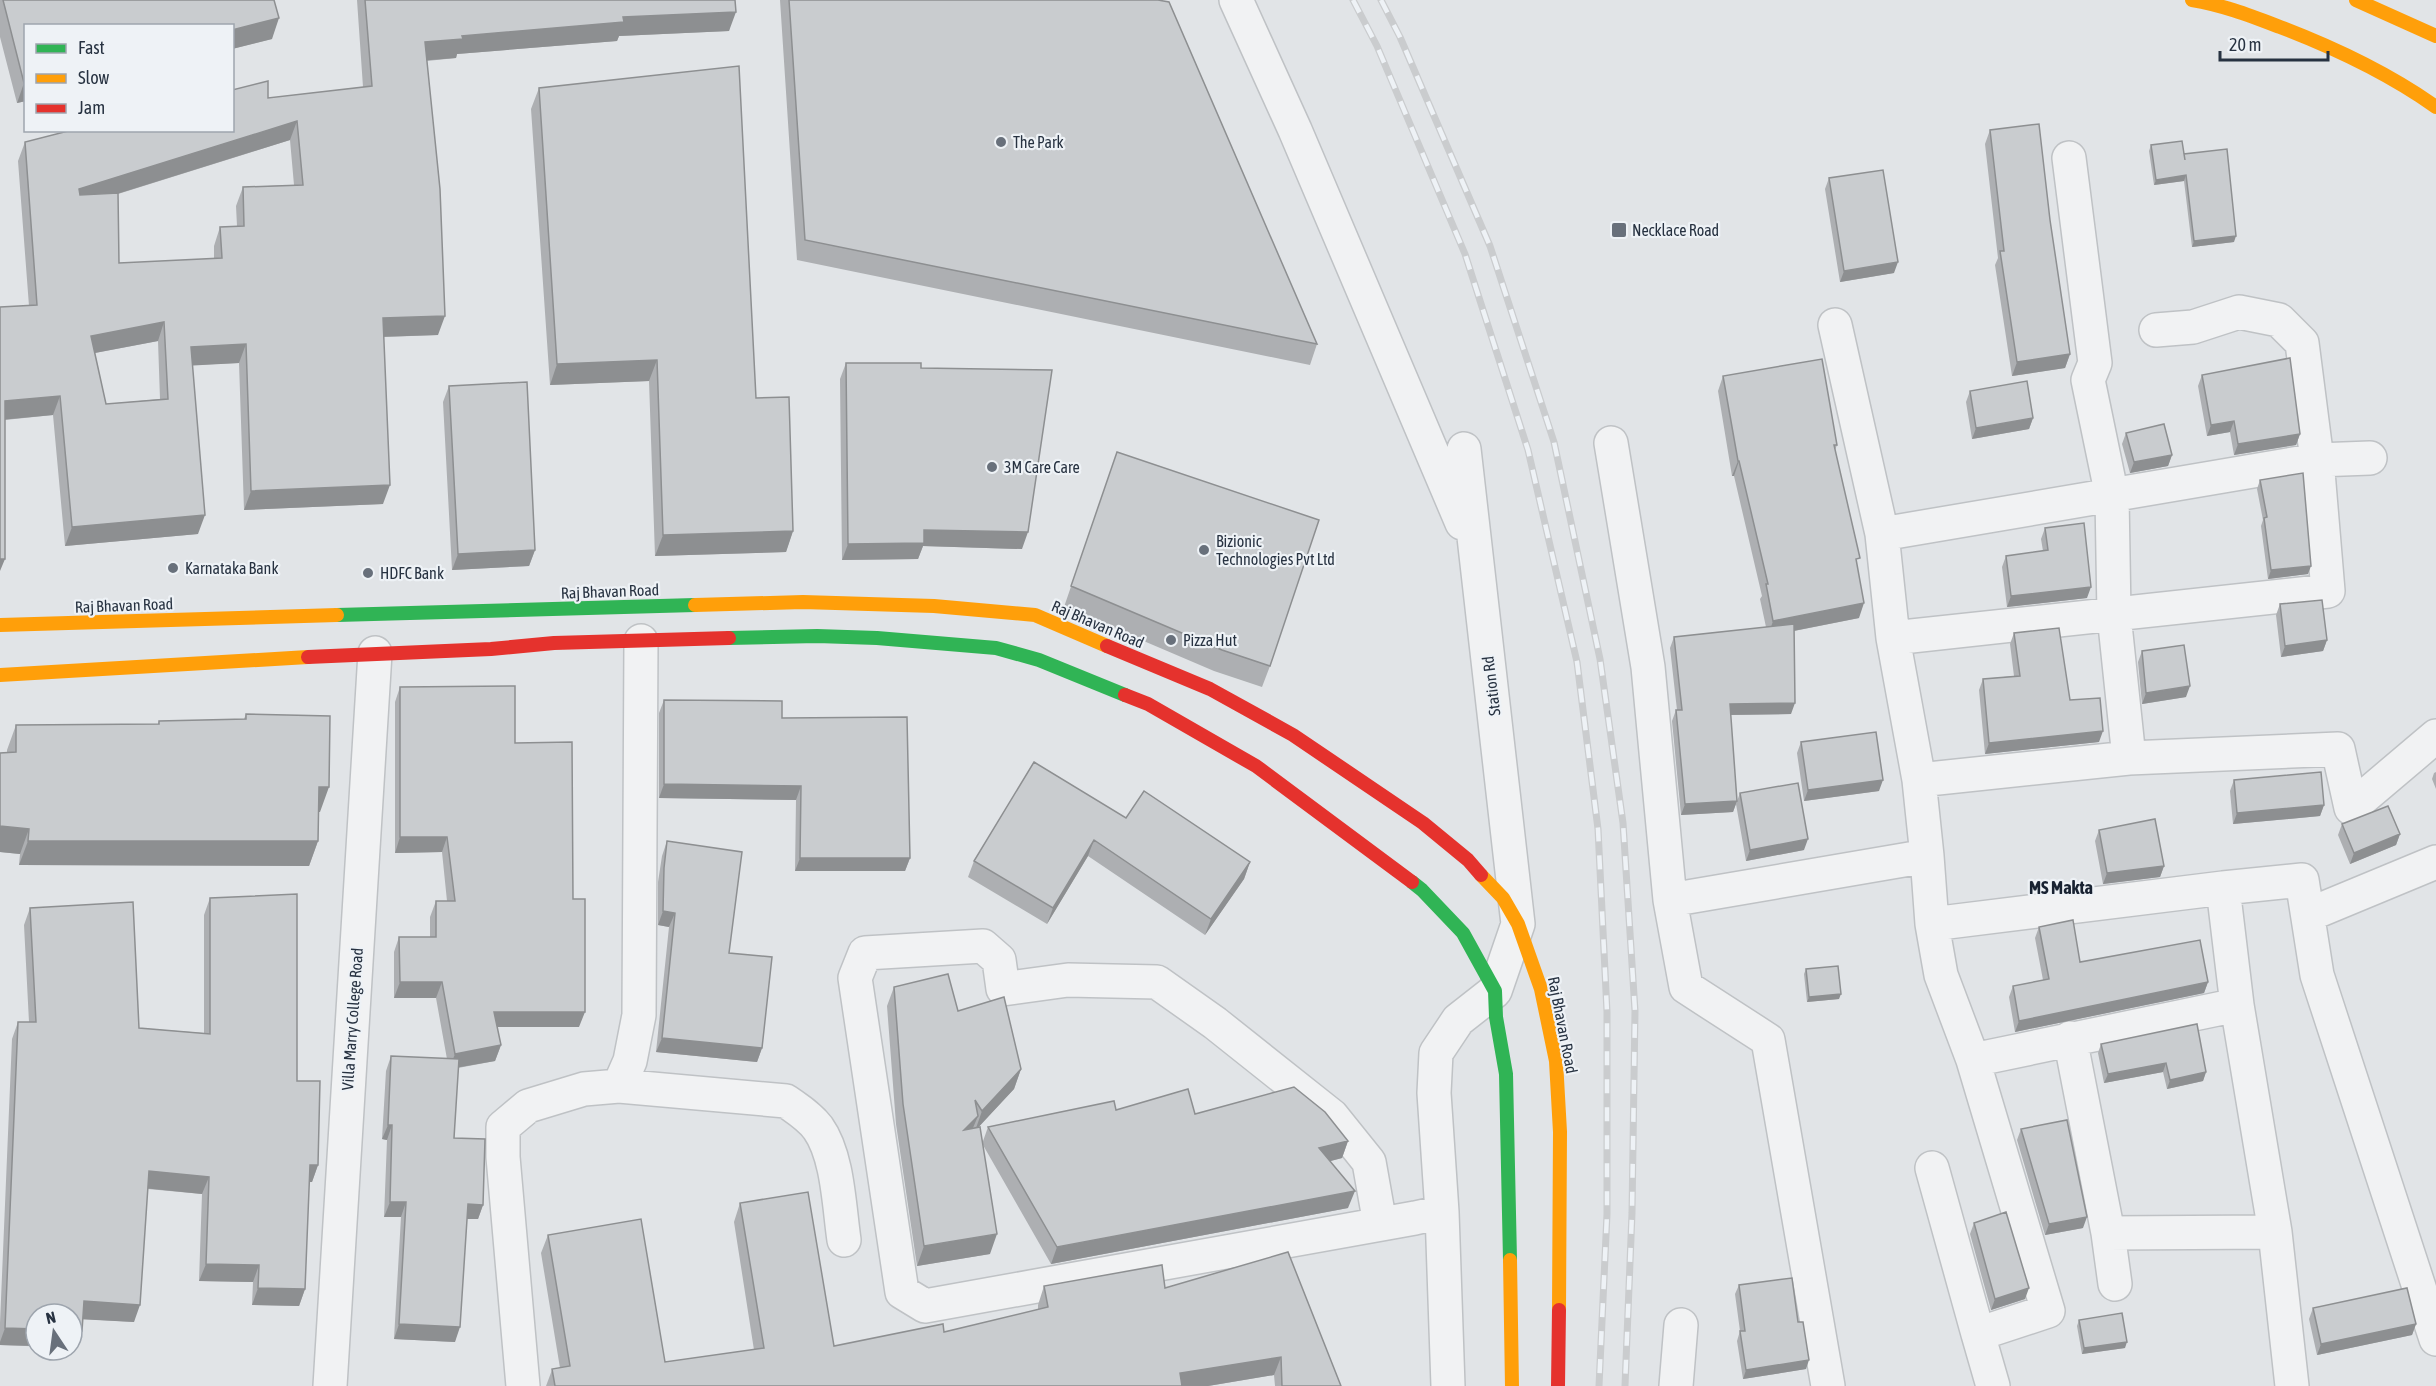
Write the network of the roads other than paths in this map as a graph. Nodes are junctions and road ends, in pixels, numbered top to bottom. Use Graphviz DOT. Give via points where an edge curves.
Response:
graph roads {
  1 [pos="1236,0"];
  2 [pos="2192,0"];
  3 [pos="2356,0"];
  4 [pos="2436,36"];
  5 [pos="2436,107"];
  6 [pos="2068,158"];
  7 [pos="1835,325"];
  8 [pos="2156,330"];
  9 [pos="1611,443"];
  10 [pos="1464,449"];
  11 [pos="2370,458"];
  12 [pos="2317,460"];
  13 [pos="2112,496"];
  14 [pos="1882,534"];
  15 [pos="1476,555"];
  16 [pos="2114,615"];
  17 [pos="0,625"];
  18 [pos="1893,638"];
  19 [pos="641,641"];
  20 [pos="375,653"];
  21 [pos="0,675"];
  22 [pos="2436,736"];
  23 [pos="2129,758"];
  24 [pos="1919,780"];
  25 [pos="1927,856"];
  26 [pos="2436,862"];
  27 [pos="2223,888"];
  28 [pos="1670,900"];
  29 [pos="2308,915"];
  30 [pos="1518,924"];
  31 [pos="1932,924"];
  32 [pos="1494,991"];
  33 [pos="2237,1005"];
  34 [pos="2070,1038"];
  35 [pos="1973,1060"];
  36 [pos="619,1086"];
  37 [pos="1932,1167"];
  38 [pos="1442,1212"];
  39 [pos="1380,1224"];
  40 [pos="2275,1232"];
  41 [pos="2108,1233"];
  42 [pos="844,1240"];
  43 [pos="2115,1284"];
  44 [pos="1681,1325"];
  45 [pos="1978,1334"];
  46 [pos="2436,1339"];
  47 [pos="330,1386"];
  48 [pos="523,1386"];
  49 [pos="1448,1386"];
  50 [pos="1512,1386"];
  51 [pos="1558,1386"];
  52 [pos="1676,1386"];
  53 [pos="1828,1386"];
  54 [pos="1993,1386"];
  55 [pos="2292,1386"];
  1 -- 15 [label="street"];
  2 -- 5 [label="main road" via="2214,3 2311,38 2408,86"];
  3 -- 4 [label="main road"];
  6 -- 13 [label="street" via="2095,363 2088,380"];
  7 -- 14 [label="street"];
  8 -- 12 [label="street" via="2193,327 2239,312 2279,320 2302,343"];
  9 -- 28 [label="street" via="1648,667"];
  10 -- 15 [label="street, Station Rd"];
  11 -- 12 [label="street"];
  12 -- 13 [label="street"];
  12 -- 16 [label="street" via="2328,591"];
  13 -- 14 [label="street"];
  13 -- 16 [label="street"];
  14 -- 18 [label="street"];
  15 -- 30 [label="street, Station Rd"];
  16 -- 18 [label="street"];
  16 -- 23 [label="street"];
  17 -- 30 [label="main road, Raj Bhavan Road" via="802,602 934,606 1035,615 1210,689 1293,735 1423,823 1468,860 1503,898"];
  18 -- 24 [label="street"];
  19 -- 20 [label="main road"];
  19 -- 32 [label="main road" via="817,636 996,648 1039,660 1137,700 1256,766 1422,890 1463,933"];
  19 -- 36 [label="street" via="639,1015 630,1061"];
  20 -- 21 [label="main road"];
  20 -- 47 [label="street, Villa Marry College Road"];
  22 -- 23 [label="street" via="2351,808 2338,749"];
  23 -- 24 [label="street"];
  24 -- 25 [label="street"];
  25 -- 28 [label="street"];
  25 -- 31 [label="street"];
  26 -- 29 [label="street"];
  27 -- 29 [label="street" via="2302,880"];
  27 -- 31 [label="street"];
  27 -- 33 [label="street"];
  28 -- 53 [label="street" via="1686,987 1768,1040"];
  29 -- 46 [label="street" via="2317,975"];
  30 -- 32 [label="street"];
  30 -- 51 [label="main road, Raj Bhavan Road" via="1541,988 1556,1061 1560,1132"];
  31 -- 35 [label="street" via="1941,975"];
  32 -- 38 [label="street" via="1458,1020 1436,1053 1434,1094"];
  32 -- 50 [label="main road" via="1506,1074 1509,1139"];
  33 -- 34 [label="street"];
  33 -- 40 [label="street"];
  34 -- 35 [label="street"];
  34 -- 41 [label="street"];
  35 -- 45 [label="street" via="2048,1311"];
  36 -- 42 [label="street" via="786,1101 805,1114 830,1150"];
  36 -- 48 [label="street" via="584,1089 528,1106 503,1127"];
  37 -- 45 [label="street"];
  38 -- 39 [label="street"];
  38 -- 49 [label="street"];
  39 -- 39 [label="street" via="1369,1162 1332,1116 1157,982 1068,980 1004,988 999,960 983,946 865,953 855,978 902,1292 925,1306"];
  40 -- 41 [label="street"];
  40 -- 55 [label="street"];
  41 -- 43 [label="street"];
  44 -- 52 [label="street"];
  45 -- 54 [label="street"];
}
